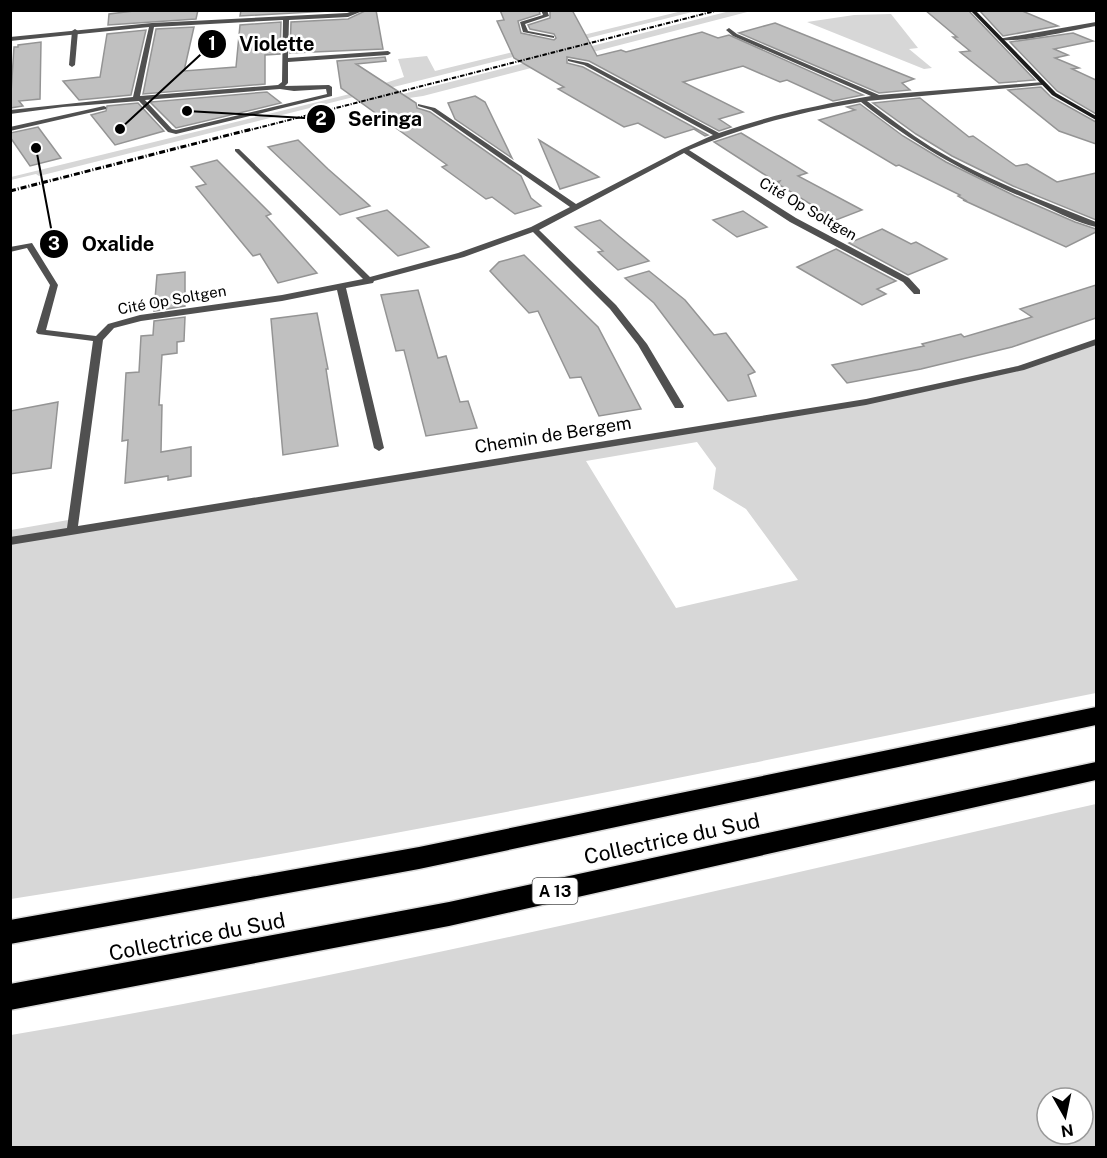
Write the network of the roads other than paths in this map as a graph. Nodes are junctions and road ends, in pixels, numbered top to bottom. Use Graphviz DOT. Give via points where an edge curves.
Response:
graph roads {
  1 [pos="363,10"];
  2 [pos="544,10"];
  3 [pos="972,10"];
  4 [pos="286,19"];
  5 [pos="1096,24"];
  6 [pos="152,25"];
  7 [pos="729,30"];
  8 [pos="75,31"];
  9 [pos="552,37"];
  10 [pos="10,39"];
  11 [pos="1000,39"];
  12 [pos="388,53"];
  13 [pos="286,60"];
  14 [pos="570,60"];
  15 [pos="72,65"];
  16 [pos="1042,83"];
  17 [pos="280,87"];
  18 [pos="878,97"];
  19 [pos="138,99"];
  20 [pos="861,99"];
  21 [pos="63,105"];
  22 [pos="420,105"];
  23 [pos="10,112"];
  24 [pos="68,116"];
  25 [pos="1096,118"];
  26 [pos="10,129"];
  27 [pos="718,135"];
  28 [pos="237,150"];
  29 [pos="684,150"];
  30 [pos="575,207"];
  31 [pos="1096,225"];
  32 [pos="534,229"];
  33 [pos="10,250"];
  34 [pos="370,281"];
  35 [pos="341,287"];
  36 [pos="917,292"];
  37 [pos="98,339"];
  38 [pos="1096,342"];
  39 [pos="679,406"];
  40 [pos="379,448"];
  41 [pos="72,531"];
  42 [pos="10,541"];
  43 [pos="1096,716"];
  44 [pos="1096,771"];
  45 [pos="10,932"];
  46 [pos="10,996"];
  1 -- 4 [label="street" via="348,15"];
  2 -- 9 [label="street" via="546,16 522,24 526,32"];
  3 -- 11 [label="main road"];
  4 -- 6 [label="street"];
  4 -- 13 [label="street"];
  5 -- 11 [label="street"];
  6 -- 8 [label="street"];
  6 -- 19 [label="street"];
  7 -- 18 [label="street, Cité Op Soltgen"];
  8 -- 10 [label="street"];
  8 -- 15 [label="street"];
  11 -- 16 [label="main road"];
  12 -- 13 [label="street"];
  13 -- 17 [label="street" via="285,83"];
  14 -- 27 [label="street" via="586,64"];
  16 -- 18 [label="street, Cité Op Soltgen"];
  16 -- 25 [label="main road" via="1062,100"];
  17 -- 19 [label="street"];
  17 -- 19 [label="street" via="329,87 330,94 176,132 170,131"];
  18 -- 20 [label="street, Cité Op Soltgen"];
  19 -- 21 [label="street"];
  19 -- 24 [label="street"];
  20 -- 27 [label="street, Cité Op Soltgen" via="806,109"];
  20 -- 31 [label="street" via="946,158"];
  21 -- 23 [label="street"];
  21 -- 24 [label="street" via="69,110"];
  22 -- 30 [label="street" via="433,109"];
  24 -- 26 [label="street"];
  27 -- 29 [label="street, Cité Op Soltgen"];
  28 -- 34 [label="street"];
  29 -- 30 [label="street, Cité Op Soltgen"];
  29 -- 36 [label="street, Cité Op Soltgen" via="794,220 906,280"];
  30 -- 32 [label="street, Cité Op Soltgen"];
  32 -- 34 [label="street, Cité Op Soltgen"];
  32 -- 39 [label="street" via="613,307 642,344"];
  33 -- 37 [label="street" via="29,245 54,285 41,332"];
  34 -- 35 [label="street, Cité Op Soltgen"];
  35 -- 37 [label="street, Cité Op Soltgen" via="140,318 111,326"];
  35 -- 40 [label="street"];
  37 -- 41 [label="street"];
  38 -- 41 [label="street, Chemin de Bergem" via="1021,368 866,402"];
  41 -- 42 [label="street, Chemin de Bergem"];
  43 -- 45 [label="highway, Collectrice du Sud" via="447,854"];
  44 -- 46 [label="highway, Collectrice du Sud / A 13" via="448,914"];
}
